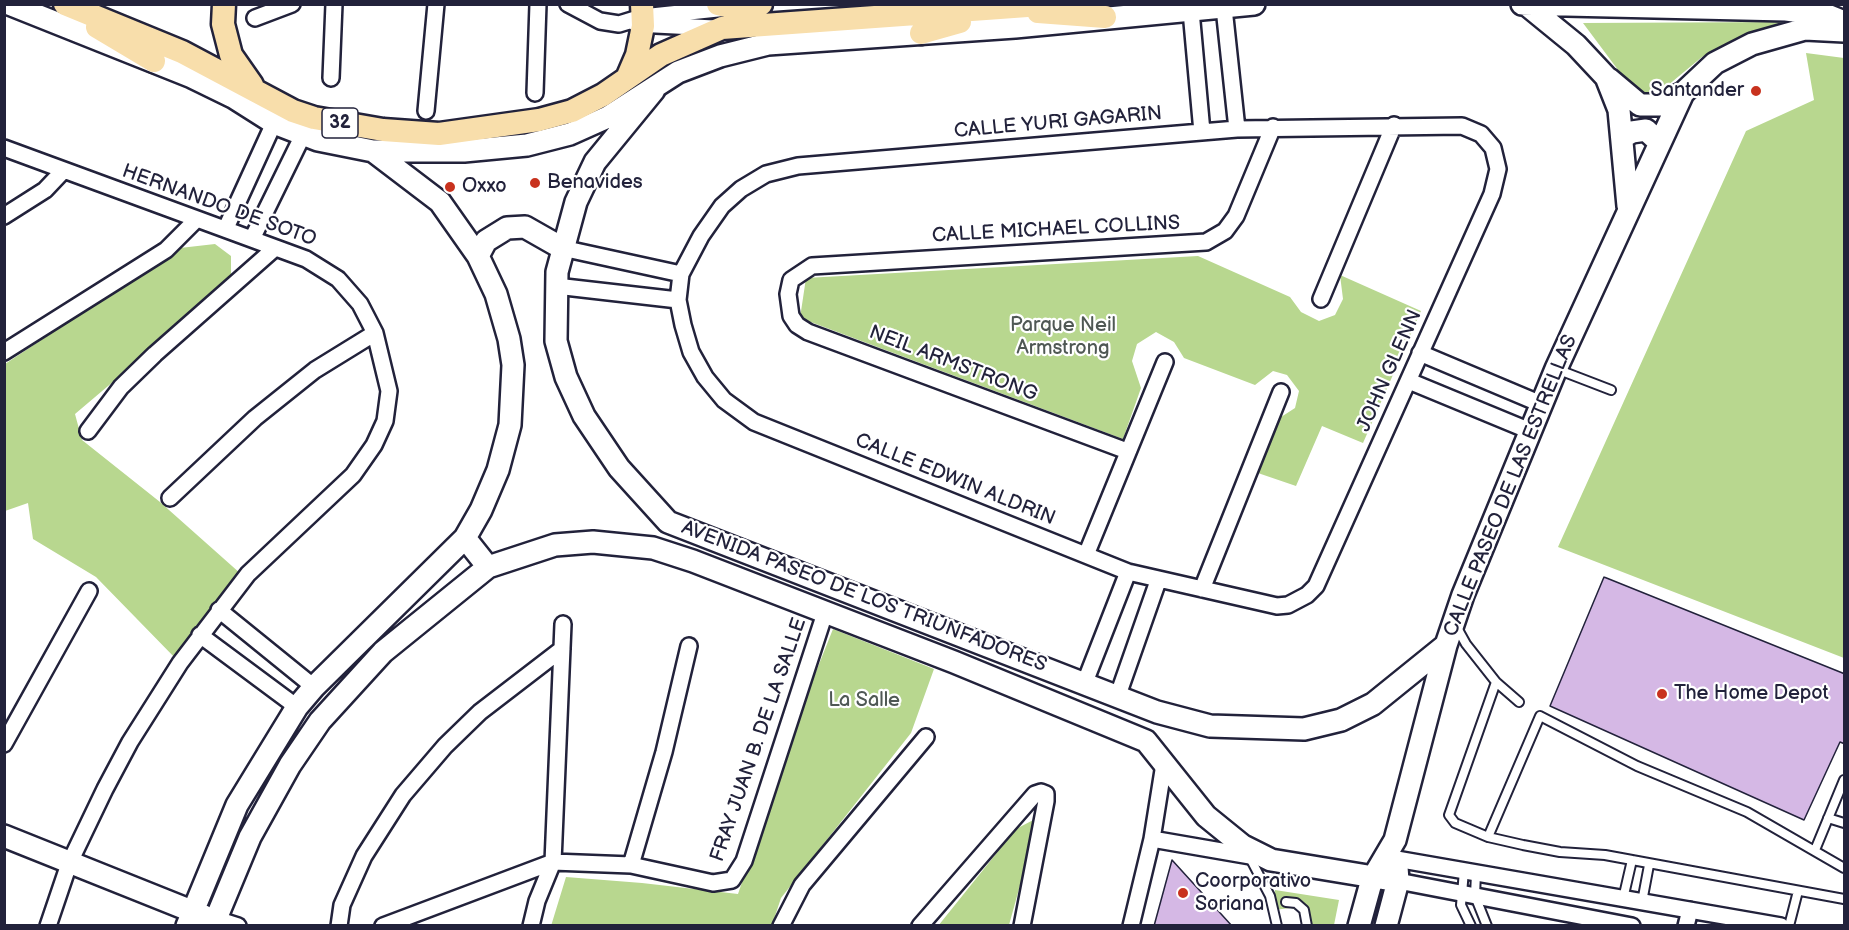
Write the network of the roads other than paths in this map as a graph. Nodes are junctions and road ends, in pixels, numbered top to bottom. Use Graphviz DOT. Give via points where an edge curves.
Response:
graph roads {
  1 [pos="9,4"];
  2 [pos="224,4"];
  3 [pos="292,4"];
  4 [pos="334,4"];
  5 [pos="436,4"];
  6 [pos="538,4"];
  7 [pos="568,4"];
  8 [pos="761,4"];
  9 [pos="1055,4"];
  10 [pos="1254,4"];
  11 [pos="1522,4"];
  12 [pos="68,5"];
  13 [pos="1527,5"];
  14 [pos="1224,8"];
  15 [pos="1001,10"];
  16 [pos="1191,11"];
  17 [pos="723,13"];
  18 [pos="1105,17"];
  19 [pos="255,18"];
  20 [pos="639,18"];
  21 [pos="1845,22"];
  22 [pos="1845,31"];
  23 [pos="921,33"];
  24 [pos="154,62"];
  25 [pos="628,76"];
  26 [pos="1606,77"];
  27 [pos="331,78"];
  28 [pos="654,90"];
  29 [pos="535,93"];
  30 [pos="1683,93"];
  31 [pos="260,94"];
  32 [pos="426,111"];
  33 [pos="274,123"];
  34 [pos="1394,125"];
  35 [pos="1274,127"];
  36 [pos="1237,129"];
  37 [pos="1202,132"];
  38 [pos="303,135"];
  39 [pos="1623,137"];
  40 [pos="1660,143"];
  41 [pos="4,147"];
  42 [pos="1493,148"];
  43 [pos="373,151"];
  44 [pos="63,171"];
  45 [pos="1628,209"];
  46 [pos="4,216"];
  47 [pos="196,220"];
  48 [pos="226,228"];
  49 [pos="252,239"];
  50 [pos="562,248"];
  51 [pos="274,249"];
  52 [pos="478,256"];
  53 [pos="556,286"];
  54 [pos="680,287"];
  55 [pos="788,294"];
  56 [pos="1321,299"];
  57 [pos="375,333"];
  58 [pos="4,352"];
  59 [pos="1420,353"];
  60 [pos="1165,362"];
  61 [pos="1556,369"];
  62 [pos="1409,381"];
  63 [pos="1611,390"];
  64 [pos="1281,392"];
  65 [pos="1541,404"];
  66 [pos="88,431"];
  67 [pos="1530,431"];
  68 [pos="1127,451"];
  69 [pos="170,498"];
  70 [pos="668,522"];
  71 [pos="465,538"];
  72 [pos="653,548"];
  73 [pos="1086,555"];
  74 [pos="488,567"];
  75 [pos="1128,572"];
  76 [pos="1158,581"];
  77 [pos="1202,589"];
  78 [pos="89,591"];
  79 [pos="1298,600"];
  80 [pos="219,610"];
  81 [pos="825,613"];
  82 [pos="1454,622"];
  83 [pos="563,624"];
  84 [pos="200,635"];
  85 [pos="1446,645"];
  86 [pos="689,646"];
  87 [pos="562,649"];
  88 [pos="1085,682"];
  89 [pos="1496,682"];
  90 [pos="314,687"];
  91 [pos="1118,695"];
  92 [pos="1519,702"];
  93 [pos="297,707"];
  94 [pos="1157,712"];
  95 [pos="926,737"];
  96 [pos="1146,741"];
  97 [pos="4,744"];
  98 [pos="1164,764"];
  99 [pos="1845,780"];
  100 [pos="1828,818"];
  101 [pos="1845,823"];
  102 [pos="4,836"];
  103 [pos="1488,837"];
  104 [pos="1152,839"];
  105 [pos="1815,850"];
  106 [pos="1392,851"];
  107 [pos="1249,856"];
  108 [pos="1270,860"];
  109 [pos="1632,860"];
  110 [pos="553,862"];
  111 [pos="69,864"];
  112 [pos="631,865"];
  113 [pos="1649,865"];
  114 [pos="1845,868"];
  115 [pos="1470,872"];
  116 [pos="1372,879"];
  117 [pos="1398,881"];
  118 [pos="1798,891"];
  119 [pos="1468,895"];
  120 [pos="1845,898"];
  121 [pos="1623,899"];
  122 [pos="1286,902"];
  123 [pos="1642,902"];
  124 [pos="1688,918"];
  125 [pos="189,919"];
  126 [pos="214,922"];
  127 [pos="48,926"];
  128 [pos="238,926"];
  129 [pos="339,926"];
  130 [pos="383,926"];
  131 [pos="531,926"];
  132 [pos="781,926"];
  133 [pos="920,926"];
  134 [pos="1022,926"];
  135 [pos="1131,926"];
  136 [pos="1277,926"];
  137 [pos="1307,926"];
  138 [pos="1359,926"];
  139 [pos="1386,926"];
  140 [pos="1472,926"];
  141 [pos="1487,926"];
  142 [pos="1632,926"];
  143 [pos="1781,926"];
  144 [pos="1789,926"];
  1 -- 24 [label="street"];
  2 -- 31 [label="main road" via="223,24 231,56"];
  3 -- 19 [label="street"];
  4 -- 27 [label="street"];
  5 -- 32 [label="street"];
  6 -- 29 [label="street"];
  7 -- 20 [label="street" via="600,21"];
  8 -- 17 [label="main road, 32"];
  9 -- 15 [label="main road, 32"];
  10 -- 14 [label="street"];
  11 -- 13 [label="street"];
  12 -- 24 [label="main road"];
  12 -- 31 [label="main road, 32" via="182,52"];
  13 -- 21 [label="street" via="1786,10 1827,15"];
  13 -- 26 [label="street, CALLE PASEO DE LAS ESTRELLAS" via="1576,45"];
  14 -- 16 [label="street"];
  14 -- 36 [label="street"];
  15 -- 17 [label="main road, 32"];
  15 -- 18 [label="main road"];
  15 -- 23 [label="main road"];
  16 -- 18 [label="street"];
  16 -- 37 [label="street"];
  17 -- 20 [label="street"];
  17 -- 20 [label="street"];
  17 -- 25 [label="main road, 32"];
  18 -- 23 [label="street"];
  20 -- 25 [label="main road" via="637,55"];
  22 -- 30 [label="street, CALLE PASEO DE LAS ESTRELLAS" via="1804,29 1752,44 1715,63"];
  23 -- 28 [label="street" via="768,44 678,72"];
  24 -- 33 [label="street" via="219,90"];
  25 -- 31 [label="main road, 32" via="572,111 539,120 439,134 383,130 314,118"];
  26 -- 30 [label="street" via="1640,105 1659,105"];
  26 -- 39 [label="street, CALLE PASEO DE LAS ESTRELLAS" via="1619,110"];
  28 -- 43 [label="street" via="570,135 527,145 464,151"];
  28 -- 50 [label="street, AVENIDA PASEO DE LOS TRIUNFADORES" via="595,162 576,202"];
  30 -- 40 [label="street, CALLE PASEO DE LAS ESTRELLAS"];
  33 -- 38 [label="street"];
  33 -- 48 [label="street"];
  34 -- 35 [label="street, CALLE YURI GAGARIN"];
  34 -- 42 [label="street, CALLE YURI GAGARIN" via="1462,126 1482,134"];
  34 -- 56 [label="street"];
  35 -- 36 [label="street, CALLE YURI GAGARIN"];
  35 -- 55 [label="street, CALLE MICHAEL COLLINS" via="1236,216 1225,231 1206,242 812,266 790,279"];
  36 -- 37 [label="street, CALLE YURI GAGARIN"];
  37 -- 54 [label="street, CALLE YURI GAGARIN" via="798,166 766,174 722,206 701,236"];
  38 -- 43 [label="street"];
  38 -- 49 [label="street"];
  39 -- 40 [label="street" via="1646,130"];
  39 -- 45 [label="street, CALLE PASEO DE LAS ESTRELLAS"];
  40 -- 45 [label="street, CALLE PASEO DE LAS ESTRELLAS"];
  41 -- 44 [label="street, HERNANDO DE SOTO"];
  42 -- 59 [label="street, JOHN GLENN" via="1498,169 1492,194"];
  43 -- 52 [label="street" via="440,202"];
  44 -- 46 [label="street" via="45,190"];
  44 -- 47 [label="street, HERNANDO DE SOTO"];
  45 -- 61 [label="street, CALLE PASEO DE LAS ESTRELLAS"];
  47 -- 48 [label="street, HERNANDO DE SOTO"];
  47 -- 58 [label="street" via="166,250"];
  48 -- 49 [label="street, HERNANDO DE SOTO"];
  49 -- 51 [label="street, HERNANDO DE SOTO"];
  50 -- 52 [label="street" via="525,227 507,228 486,241"];
  50 -- 53 [label="street, AVENIDA PASEO DE LOS TRIUNFADORES"];
  50 -- 54 [label="street"];
  51 -- 57 [label="street, HERNANDO DE SOTO" via="306,259 338,279 360,304"];
  51 -- 66 [label="street" via="155,354 122,387"];
  52 -- 71 [label="street" via="504,316 513,365 510,425 498,470"];
  53 -- 54 [label="street"];
  53 -- 70 [label="street, AVENIDA PASEO DE LOS TRIUNFADORES" via="556,341 566,377 584,416 620,468"];
  54 -- 73 [label="street, CALLE EDWIN ALDRIN" via="691,352 724,400 754,422"];
  55 -- 68 [label="street, NEIL ARMSTRONG" via="791,316 808,332"];
  57 -- 69 [label="street" via="315,370 255,418"];
  57 -- 80 [label="street, HERNANDO DE SOTO" via="388,391 385,421 374,445 353,475 248,574"];
  59 -- 62 [label="street, JOHN GLENN"];
  59 -- 65 [label="street"];
  60 -- 68 [label="street"];
  61 -- 63 [label="lane"];
  61 -- 65 [label="street, CALLE PASEO DE LAS ESTRELLAS"];
  62 -- 67 [label="street"];
  62 -- 79 [label="street, JOHN GLENN" via="1316,586"];
  64 -- 77 [label="street"];
  65 -- 67 [label="street, CALLE PASEO DE LAS ESTRELLAS"];
  67 -- 82 [label="street, CALLE PASEO DE LAS ESTRELLAS"];
  68 -- 73 [label="street"];
  70 -- 72 [label="street"];
  70 -- 88 [label="street, AVENIDA PASEO DE LOS TRIUNFADORES"];
  71 -- 74 [label="street"];
  71 -- 90 [label="street"];
  72 -- 74 [label="street, AVENIDA PASEO DE LOS TRIUNFADORES" via="593,542 555,545"];
  72 -- 81 [label="street, AVENIDA PASEO DE LOS TRIUNFADORES"];
  73 -- 75 [label="street, CALLE EDWIN ALDRIN"];
  74 -- 126 [label="street" via="383,651 320,721 250,837"];
  75 -- 76 [label="street, CALLE EDWIN ALDRIN"];
  75 -- 88 [label="street"];
  76 -- 77 [label="street, CALLE EDWIN ALDRIN"];
  76 -- 91 [label="street"];
  77 -- 79 [label="street, CALLE EDWIN ALDRIN" via="1277,606"];
  78 -- 97 [label="street"];
  80 -- 84 [label="street"];
  80 -- 90 [label="street"];
  81 -- 96 [label="street, AVENIDA PASEO DE LOS TRIUNFADORES"];
  81 -- 112 [label="street, FRAY JUAN B. DE LA SALLE" via="744,861 732,880 714,883"];
  82 -- 85 [label="street, CALLE PASEO DE LAS ESTRELLAS"];
  82 -- 89 [label="lane"];
  83 -- 87 [label="street"];
  84 -- 93 [label="street"];
  84 -- 111 [label="street" via="130,742"];
  85 -- 94 [label="street, AVENIDA PASEO DE LOS TRIUNFADORES" via="1372,704 1341,720 1304,729 1210,726"];
  85 -- 106 [label="street, CALLE PASEO DE LAS ESTRELLAS"];
  86 -- 112 [label="street"];
  87 -- 110 [label="street"];
  87 -- 129 [label="street" via="480,712 403,795 364,856 342,905"];
  88 -- 91 [label="street, AVENIDA PASEO DE LOS TRIUNFADORES"];
  89 -- 92 [label="lane"];
  89 -- 103 [label="lane" via="1449,815 1463,829"];
  90 -- 93 [label="street"];
  91 -- 94 [label="street, AVENIDA PASEO DE LOS TRIUNFADORES"];
  93 -- 125 [label="street" via="237,805"];
  94 -- 96 [label="street"];
  95 -- 132 [label="street" via="802,885"];
  96 -- 98 [label="street"];
  98 -- 104 [label="street"];
  98 -- 108 [label="street" via="1206,816 1243,846"];
  99 -- 100 [label="lane"];
  100 -- 101 [label="lane"];
  100 -- 105 [label="lane"];
  102 -- 111 [label="street"];
  103 -- 105 [label="lane" via="1540,716 1637,766 1747,812"];
  103 -- 109 [label="lane" via="1560,852"];
  104 -- 107 [label="street"];
  104 -- 135 [label="street"];
  105 -- 114 [label="lane"];
  106 -- 115 [label="street"];
  106 -- 116 [label="street, CALLE PASEO DE LAS ESTRELLAS"];
  106 -- 117 [label="street, CALLE PASEO DE LAS ESTRELLAS"];
  107 -- 108 [label="street"];
  107 -- 136 [label="lane" via="1270,896"];
  108 -- 116 [label="street"];
  109 -- 113 [label="lane"];
  109 -- 121 [label="lane"];
  110 -- 112 [label="street"];
  110 -- 130 [label="street"];
  110 -- 131 [label="street"];
  111 -- 125 [label="street"];
  111 -- 127 [label="street"];
  113 -- 118 [label="lane"];
  113 -- 123 [label="lane"];
  115 -- 119 [label="lane"];
  115 -- 119 [label="lane"];
  115 -- 121 [label="street"];
  116 -- 117 [label="street"];
  116 -- 138 [label="street, CALLE PASEO DE LAS ESTRELLAS"];
  117 -- 119 [label="street"];
  117 -- 139 [label="street, CALLE PASEO DE LAS ESTRELLAS"];
  118 -- 120 [label="lane"];
  118 -- 144 [label="lane"];
  119 -- 140 [label="lane" via="1463,913"];
  119 -- 141 [label="lane"];
  119 -- 142 [label="street"];
  121 -- 123 [label="street"];
  122 -- 137 [label="lane" via="1296,903 1304,910"];
  123 -- 124 [label="street"];
  124 -- 143 [label="street"];
  125 -- 126 [label="street"];
  126 -- 128 [label="street"];
  133 -- 134 [label="street" via="1035,794 1041,792 1046,794"];
}
